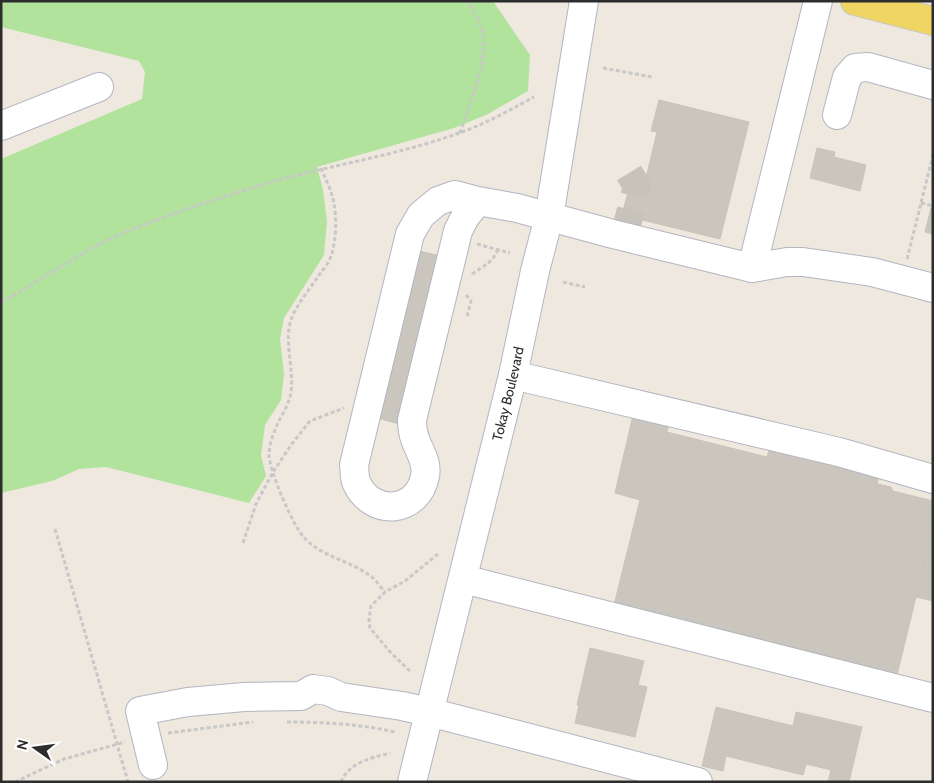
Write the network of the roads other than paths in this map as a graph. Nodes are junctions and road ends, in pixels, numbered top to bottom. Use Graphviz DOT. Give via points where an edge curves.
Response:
graph roads {
  1 [pos="584,1"];
  2 [pos="818,1"];
  3 [pos="855,1"];
  4 [pos="933,20"];
  5 [pos="933,85"];
  6 [pos="99,87"];
  7 [pos="837,115"];
  8 [pos="3,125"];
  9 [pos="478,201"];
  10 [pos="549,217"];
  11 [pos="752,268"];
  12 [pos="933,288"];
  13 [pos="513,375"];
  14 [pos="933,479"];
  15 [pos="463,579"];
  16 [pos="933,698"];
  17 [pos="429,712"];
  18 [pos="154,764"];
  19 [pos="412,782"];
  20 [pos="698,782"];
  1 -- 10 [label="street, Tokay Boulevard"];
  2 -- 11 [label="street"];
  3 -- 4 [label="main road"];
  5 -- 7 [label="street" via="868,68 855,68 847,78"];
  6 -- 8 [label="street"];
  9 -- 9 [label="street" via="455,195 438,201 421,215 410,234 354,465 356,483 366,498 378,505 394,507 408,502 426,475 423,456 414,438 412,420 458,231"];
  9 -- 10 [label="street"];
  10 -- 11 [label="street"];
  10 -- 13 [label="street, Tokay Boulevard"];
  11 -- 12 [label="street" via="803,262 872,272"];
  13 -- 14 [label="street" via="839,452"];
  13 -- 15 [label="street, Tokay Boulevard"];
  15 -- 16 [label="street"];
  15 -- 17 [label="street, Tokay Boulevard"];
  17 -- 18 [label="street" via="341,697 327,704 311,704 301,696 188,702 140,711"];
  17 -- 19 [label="street, Tokay Boulevard"];
  17 -- 20 [label="street"];
}
